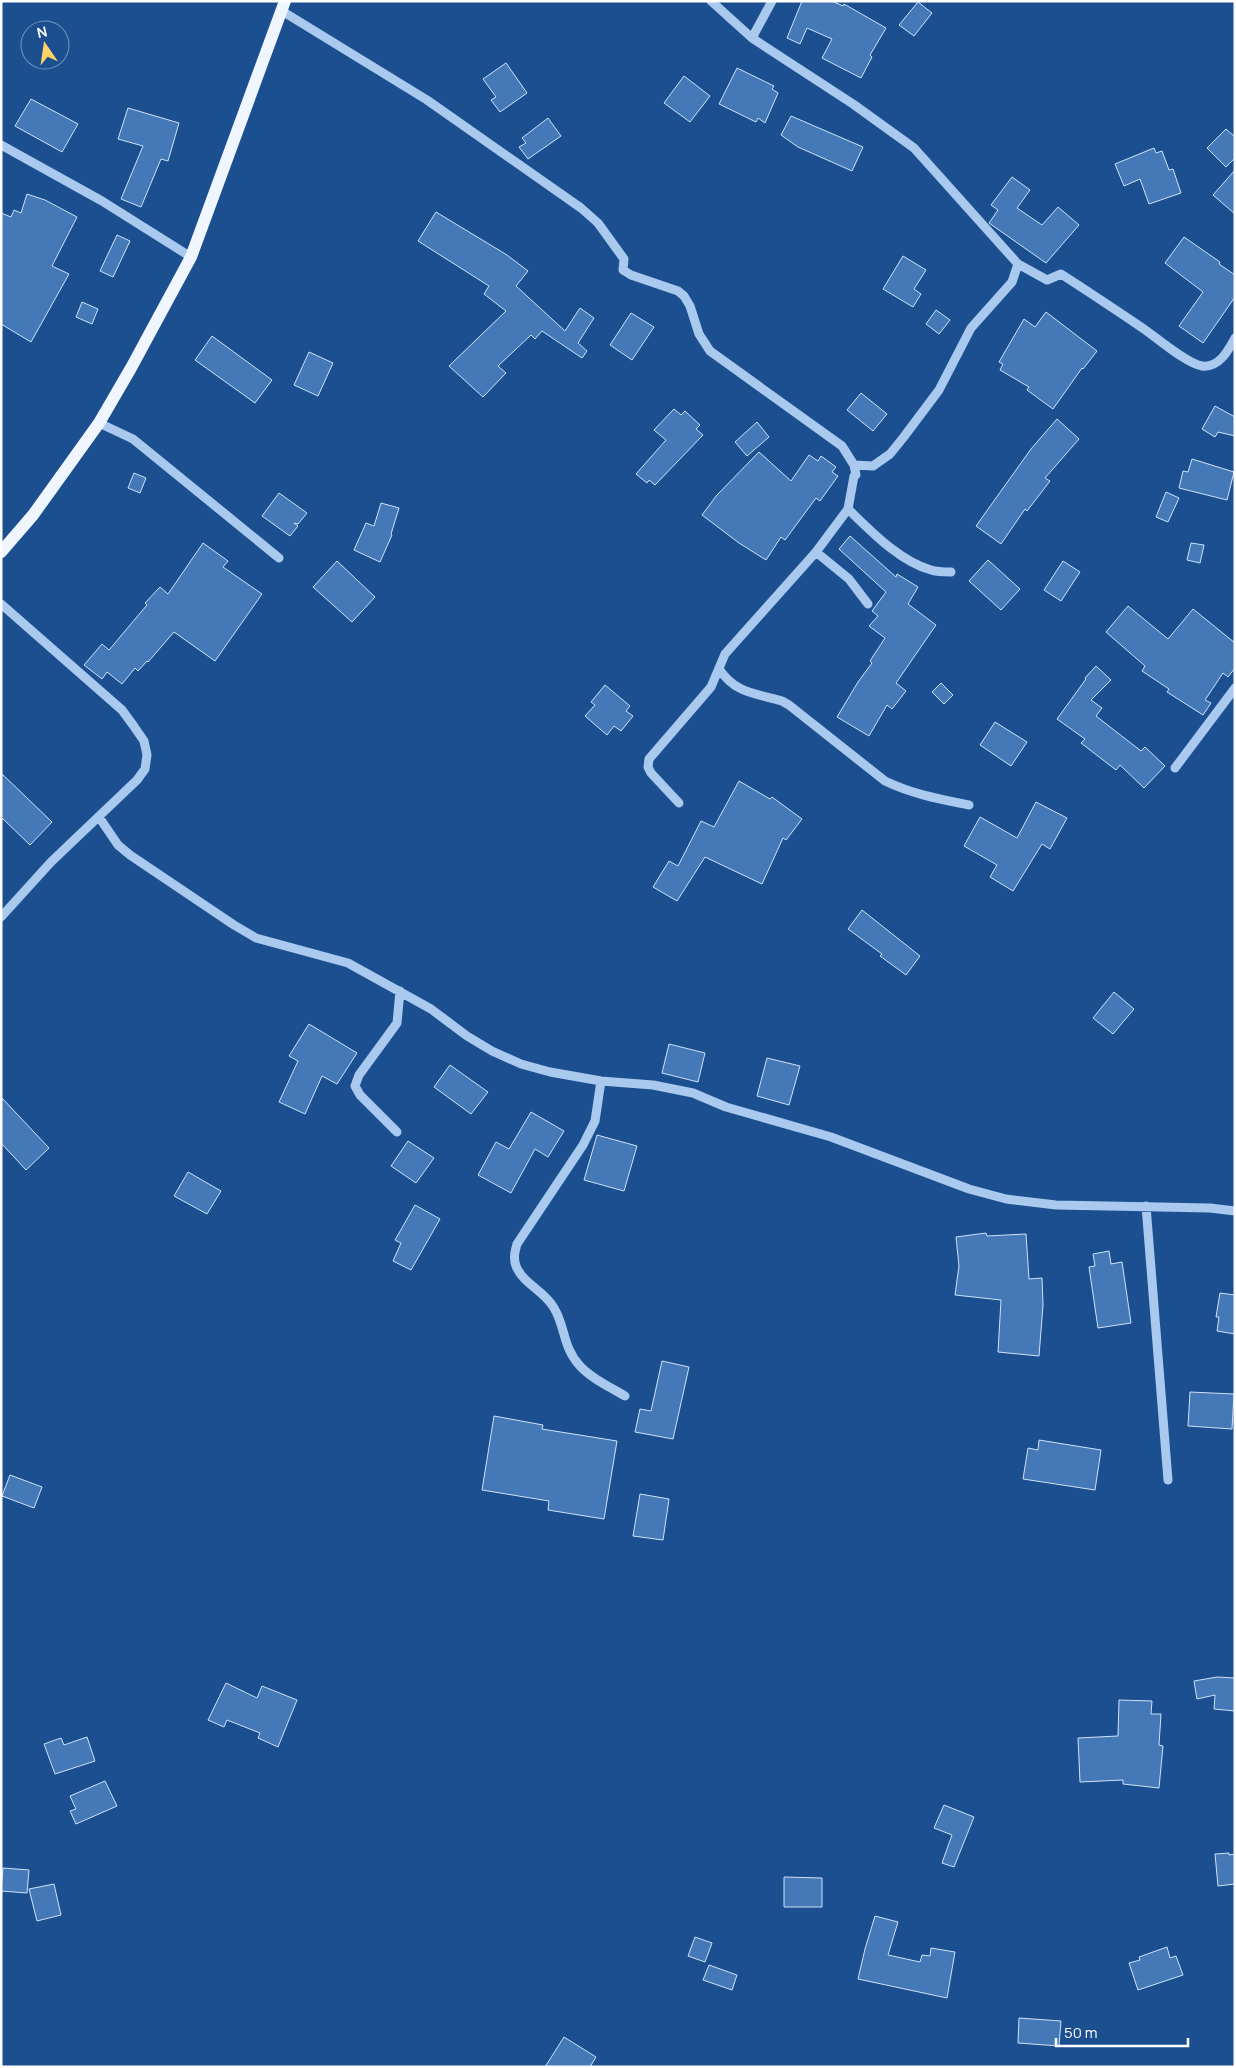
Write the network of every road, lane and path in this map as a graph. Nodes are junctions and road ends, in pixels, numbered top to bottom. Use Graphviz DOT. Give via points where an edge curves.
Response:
graph roads {
  1 [pos="711,1"];
  2 [pos="772,1"];
  3 [pos="283,6"];
  4 [pos="752,38"];
  5 [pos="1,145"];
  6 [pos="191,257"];
  7 [pos="1018,264"];
  8 [pos="1235,338"];
  9 [pos="99,423"];
  10 [pos="854,465"];
  11 [pos="848,509"];
  12 [pos="1,552"];
  13 [pos="816,552"];
  14 [pos="280,558"];
  15 [pos="951,572"];
  16 [pos="1,604"];
  17 [pos="868,604"];
  18 [pos="719,669"];
  19 [pos="1235,688"];
  20 [pos="1175,768"];
  21 [pos="679,802"];
  22 [pos="969,805"];
  23 [pos="99,817"];
  24 [pos="1,917"];
  25 [pos="400,991"];
  26 [pos="601,1081"];
  27 [pos="397,1132"];
  28 [pos="1146,1206"];
  29 [pos="1235,1211"];
  30 [pos="625,1396"];
  31 [pos="1168,1480"];
  1 -- 4 [label="street"];
  2 -- 4 [label="street"];
  3 -- 6 [label="main road"];
  3 -- 10 [label="street" via="427,100 581,208 598,223 624,259 623,270 684,296 699,334 710,351 842,446"];
  4 -- 7 [label="street" via="914,148"];
  5 -- 6 [label="street" via="102,201"];
  6 -- 9 [label="main road"];
  7 -- 8 [label="street" via="1047,280 1061,274 1202,366 1222,359"];
  7 -- 10 [label="street" via="1012,282 972,328 939,390 904,438 890,454 872,466"];
  9 -- 12 [label="main road" via="33,515"];
  9 -- 14 [label="street" via="133,439"];
  10 -- 11 [label="street" via="856,475"];
  11 -- 13 [label="street"];
  11 -- 15 [label="street" via="876,537 904,557 931,570"];
  13 -- 17 [label="street" via="848,579"];
  13 -- 18 [label="street" via="725,654"];
  16 -- 23 [label="street" via="122,710 144,741 145,769"];
  18 -- 21 [label="street" via="711,687 649,759 651,773"];
  18 -- 22 [label="street" via="736,687 789,705 885,781 903,790"];
  19 -- 20 [label="street"];
  23 -- 24 [label="street" via="51,862"];
  23 -- 25 [label="street" via="118,845 130,855 256,938 348,963"];
  25 -- 26 [label="street" via="492,1051 528,1066"];
  25 -- 27 [label="street" via="397,1023 355,1086"];
  26 -- 28 [label="street" via="693,1093 726,1107 831,1136 968,1189 1006,1199 1056,1205"];
  26 -- 30 [label="street" via="595,1121 583,1145 517,1244 514,1254 520,1274 554,1308 566,1345 581,1367"];
  28 -- 29 [label="street"];
  28 -- 31 [label="street"];
}
